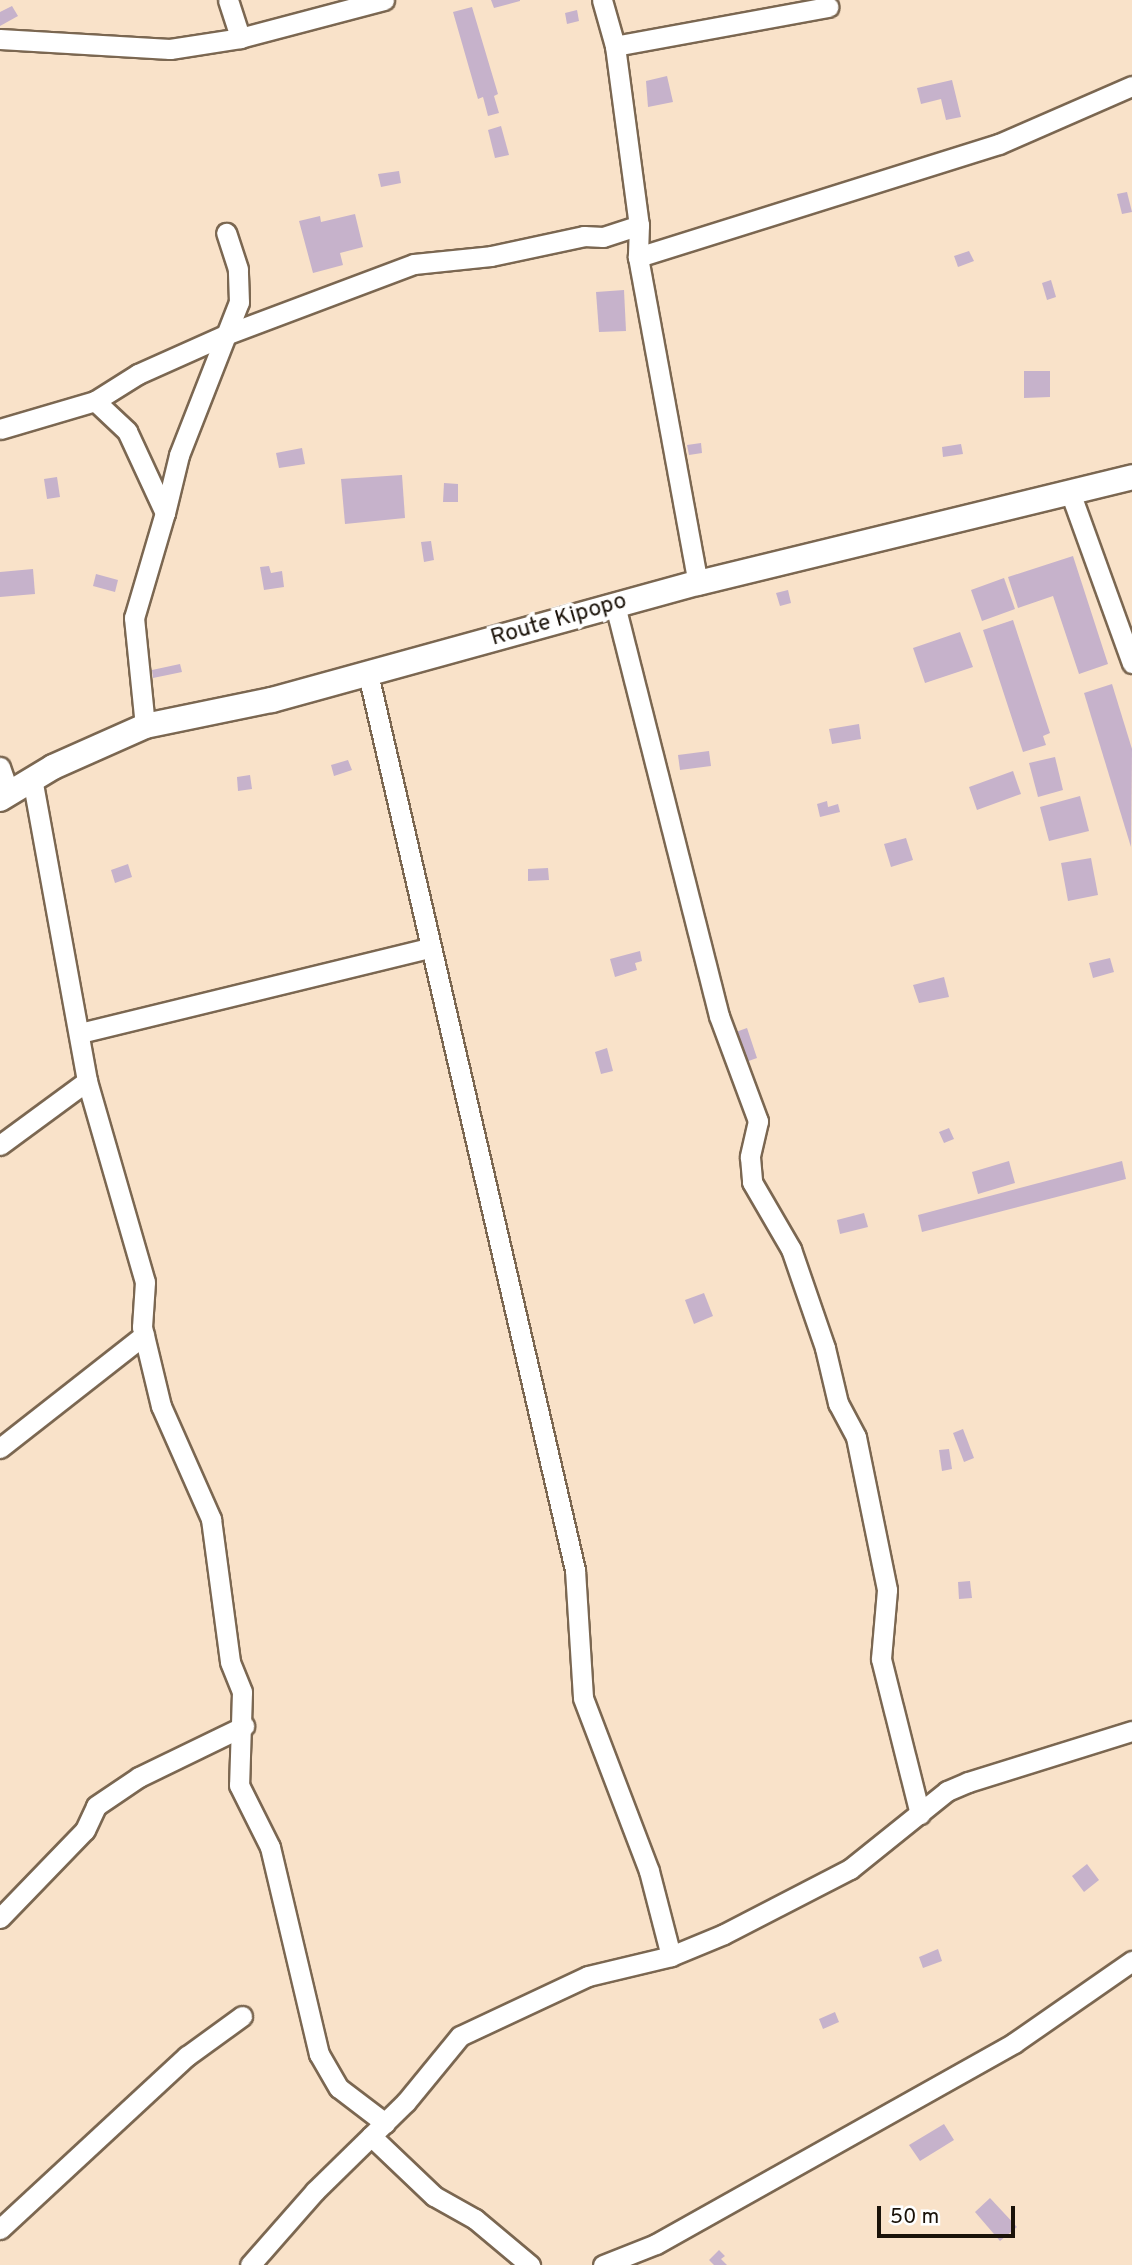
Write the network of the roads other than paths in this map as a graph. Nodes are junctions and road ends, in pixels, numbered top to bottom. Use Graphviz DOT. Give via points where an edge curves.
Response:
graph roads {
  1 [pos="228,0"];
  2 [pos="384,0"];
  3 [pos="601,0"];
  4 [pos="828,7"];
  5 [pos="240,38"];
  6 [pos="0,39"];
  7 [pos="615,46"];
  8 [pos="1132,86"];
  9 [pos="639,225"];
  10 [pos="226,233"];
  11 [pos="638,257"];
  12 [pos="225,335"];
  13 [pos="95,401"];
  14 [pos="0,429"];
  15 [pos="1132,477"];
  16 [pos="1070,492"];
  17 [pos="164,513"];
  18 [pos="698,583"];
  19 [pos="615,605"];
  20 [pos="1132,663"];
  21 [pos="368,674"];
  22 [pos="145,726"];
  23 [pos="32,778"];
  24 [pos="3,785"];
  25 [pos="430,948"];
  26 [pos="80,1033"];
  27 [pos="88,1081"];
  28 [pos="0,1145"];
  29 [pos="144,1335"];
  30 [pos="0,1448"];
  31 [pos="244,1726"];
  32 [pos="1132,1731"];
  33 [pos="920,1814"];
  34 [pos="0,1918"];
  35 [pos="671,1956"];
  36 [pos="1132,1961"];
  37 [pos="242,2017"];
  38 [pos="378,2129"];
  39 [pos="0,2229"];
  40 [pos="250,2265"];
  41 [pos="530,2265"];
  42 [pos="603,2265"];
  1 -- 5 [label="street"];
  2 -- 5 [label="street"];
  3 -- 7 [label="street"];
  4 -- 7 [label="street"];
  5 -- 6 [label="street" via="170,49"];
  7 -- 9 [label="street"];
  8 -- 11 [label="street" via="999,144"];
  9 -- 11 [label="street"];
  9 -- 12 [label="street" via="603,237 584,236 491,256 414,264"];
  10 -- 12 [label="street" via="238,269 239,302"];
  11 -- 18 [label="street"];
  12 -- 13 [label="street" via="138,374"];
  12 -- 17 [label="street" via="179,455"];
  13 -- 14 [label="street"];
  13 -- 17 [label="street" via="127,431"];
  15 -- 16 [label="main road, Route Kipopo"];
  16 -- 18 [label="main road, Route Kipopo"];
  16 -- 20 [label="street"];
  17 -- 22 [label="street" via="134,618"];
  18 -- 19 [label="main road, Route Kipopo"];
  19 -- 21 [label="main road, Route Kipopo"];
  19 -- 33 [label="street" via="719,1016 758,1121 750,1157 752,1182 791,1249 838,1403 856,1437 887,1590 881,1659"];
  21 -- 22 [label="main road, Route Kipopo" via="272,700"];
  21 -- 25 [label="street"];
  22 -- 23 [label="main road, Route Kipopo"];
  23 -- 24 [label="main road, Route Kipopo"];
  23 -- 26 [label="street" via="44,864"];
  25 -- 26 [label="street"];
  25 -- 35 [label="street" via="575,1570 583,1698 649,1871"];
  26 -- 27 [label="street"];
  27 -- 28 [label="street"];
  27 -- 29 [label="street" via="145,1282"];
  29 -- 30 [label="street"];
  29 -- 31 [label="street" via="161,1406 211,1519 230,1662 242,1692"];
  31 -- 34 [label="street" via="139,1777 96,1806 85,1830"];
  31 -- 38 [label="street" via="239,1785 270,1847 318,2054 339,2088"];
  32 -- 33 [label="street" via="968,1782 947,1791"];
  33 -- 35 [label="street" via="850,1869"];
  35 -- 38 [label="street" via="588,1976 470,2030 444,2050"];
  36 -- 42 [label="street" via="1002,2050 656,2244"];
  37 -- 39 [label="street" via="187,2056"];
  38 -- 40 [label="street"];
  38 -- 41 [label="street" via="434,2196 475,2219"];
}
